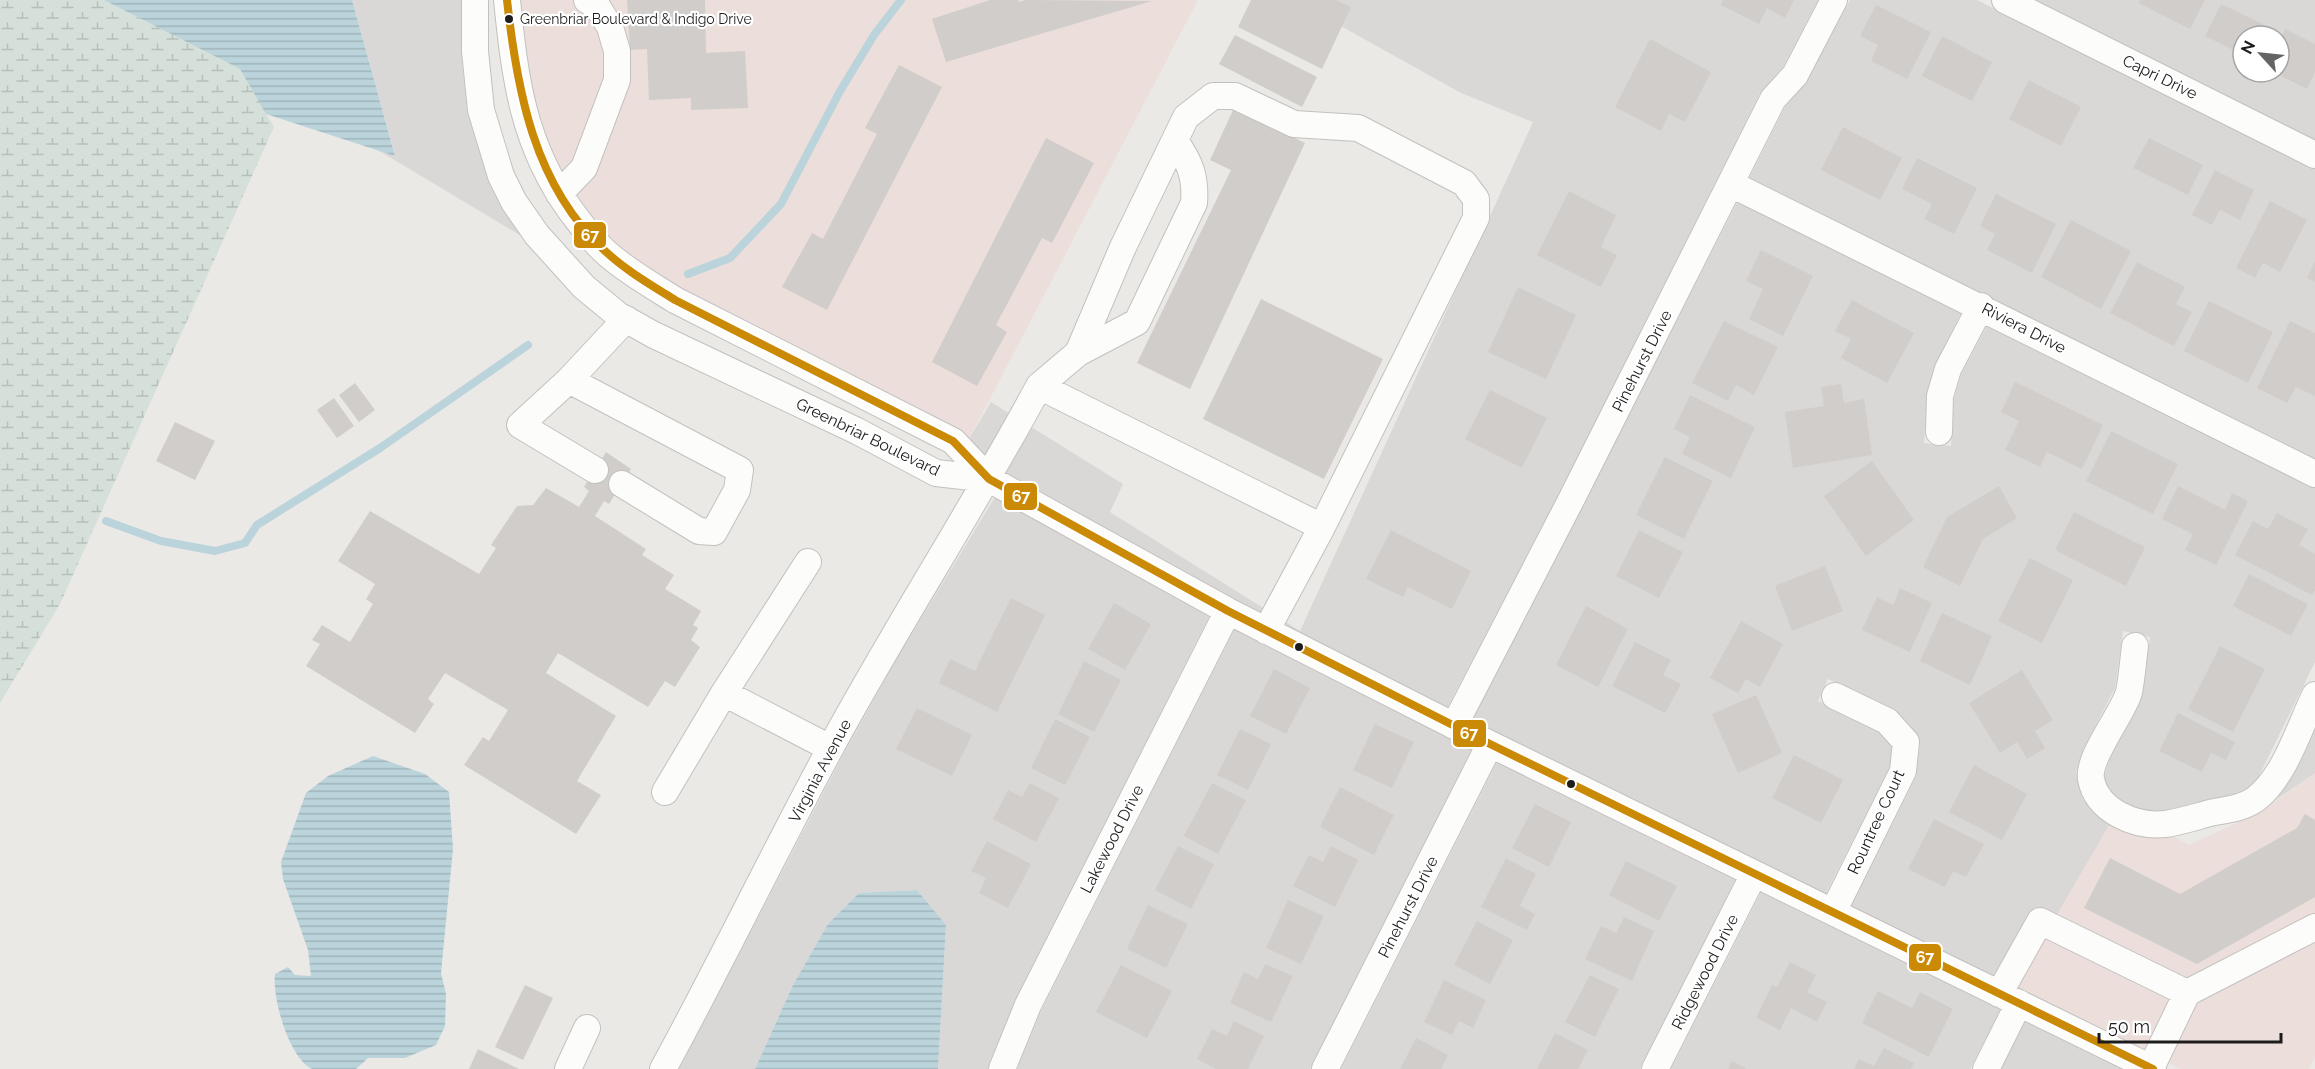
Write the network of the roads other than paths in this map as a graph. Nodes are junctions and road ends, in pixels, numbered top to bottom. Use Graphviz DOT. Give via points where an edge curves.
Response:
graph roads {
  1 [pos="475,0"];
  2 [pos="507,0"];
  3 [pos="587,0"];
  4 [pos="1834,0"];
  5 [pos="2005,0"];
  6 [pos="1175,141"];
  7 [pos="2315,155"];
  8 [pos="1731,184"];
  9 [pos="559,194"];
  10 [pos="1981,306"];
  11 [pos="626,319"];
  12 [pos="1078,353"];
  13 [pos="568,380"];
  14 [pos="1039,386"];
  15 [pos="1939,432"];
  16 [pos="595,470"];
  17 [pos="2315,474"];
  18 [pos="989,479"];
  19 [pos="622,484"];
  20 [pos="1322,527"];
  21 [pos="808,562"];
  22 [pos="1228,611"];
  23 [pos="1266,631"];
  24 [pos="2135,646"];
  25 [pos="724,693"];
  26 [pos="2315,695"];
  27 [pos="1835,696"];
  28 [pos="1454,726"];
  29 [pos="1490,744"];
  30 [pos="831,748"];
  31 [pos="664,792"];
  32 [pos="1754,874"];
  33 [pos="1833,912"];
  34 [pos="2315,927"];
  35 [pos="2187,993"];
  36 [pos="2009,998"];
  37 [pos="587,1028"];
  38 [pos="2152,1068"];
  39 [pos="568,1069"];
  40 [pos="663,1069"];
  41 [pos="1002,1069"];
  42 [pos="1325,1069"];
  43 [pos="1656,1069"];
  44 [pos="1986,1069"];
  1 -- 11 [label="street, Greenbriar Boulevard" via="481,110 501,176 514,202 552,252 584,287"];
  2 -- 9 [label="street, Greenbriar Boulevard" via="515,80 525,121"];
  3 -- 9 [label="street" via="597,6 610,27 617,51 617,80 584,168"];
  4 -- 8 [label="street, Pinehurst Drive" via="1795,75 1773,99"];
  5 -- 7 [label="street, Capri Drive"];
  6 -- 12 [label="street" via="1123,247"];
  6 -- 12 [label="street" via="1190,163 1194,203 1137,322"];
  6 -- 20 [label="street" via="1186,117 1199,105 1214,96 1235,96 1294,124 1358,128 1464,183 1476,199 1476,219"];
  8 -- 10 [label="street, Riviera Drive"];
  8 -- 28 [label="street, Pinehurst Drive"];
  9 -- 18 [label="street, Greenbriar Boulevard" via="583,228 638,277 675,300 953,441"];
  10 -- 15 [label="street" via="1948,369 1940,396"];
  10 -- 17 [label="street, Riviera Drive"];
  11 -- 13 [label="street"];
  11 -- 18 [label="street, Greenbriar Boulevard" via="936,473"];
  12 -- 14 [label="street"];
  13 -- 16 [label="street" via="520,425"];
  13 -- 19 [label="street" via="740,470 737,490 714,532 699,531"];
  14 -- 18 [label="street, Virginia Avenue"];
  14 -- 20 [label="street"];
  18 -- 22 [label="street"];
  18 -- 30 [label="street, Virginia Avenue"];
  20 -- 23 [label="street"];
  21 -- 25 [label="street"];
  22 -- 23 [label="street"];
  22 -- 41 [label="street, Lakewood Drive" via="1028,1005"];
  23 -- 28 [label="street"];
  24 -- 26 [label="street" via="2128,693 2090,776 2096,797 2113,812 2139,823 2165,824 2256,800 2283,763"];
  25 -- 30 [label="street"];
  25 -- 31 [label="street"];
  27 -- 33 [label="street, Rountree Court" via="1887,721 1906,742 1903,771"];
  28 -- 29 [label="street"];
  29 -- 32 [label="street"];
  29 -- 42 [label="street, Pinehurst Drive"];
  30 -- 40 [label="street, Virginia Avenue"];
  32 -- 33 [label="street"];
  32 -- 43 [label="street, Ridgewood Drive"];
  33 -- 36 [label="street"];
  34 -- 35 [label="street"];
  35 -- 36 [label="street" via="2040,921"];
  35 -- 38 [label="street"];
  36 -- 38 [label="street"];
  36 -- 44 [label="street"];
  37 -- 39 [label="street"];
}
